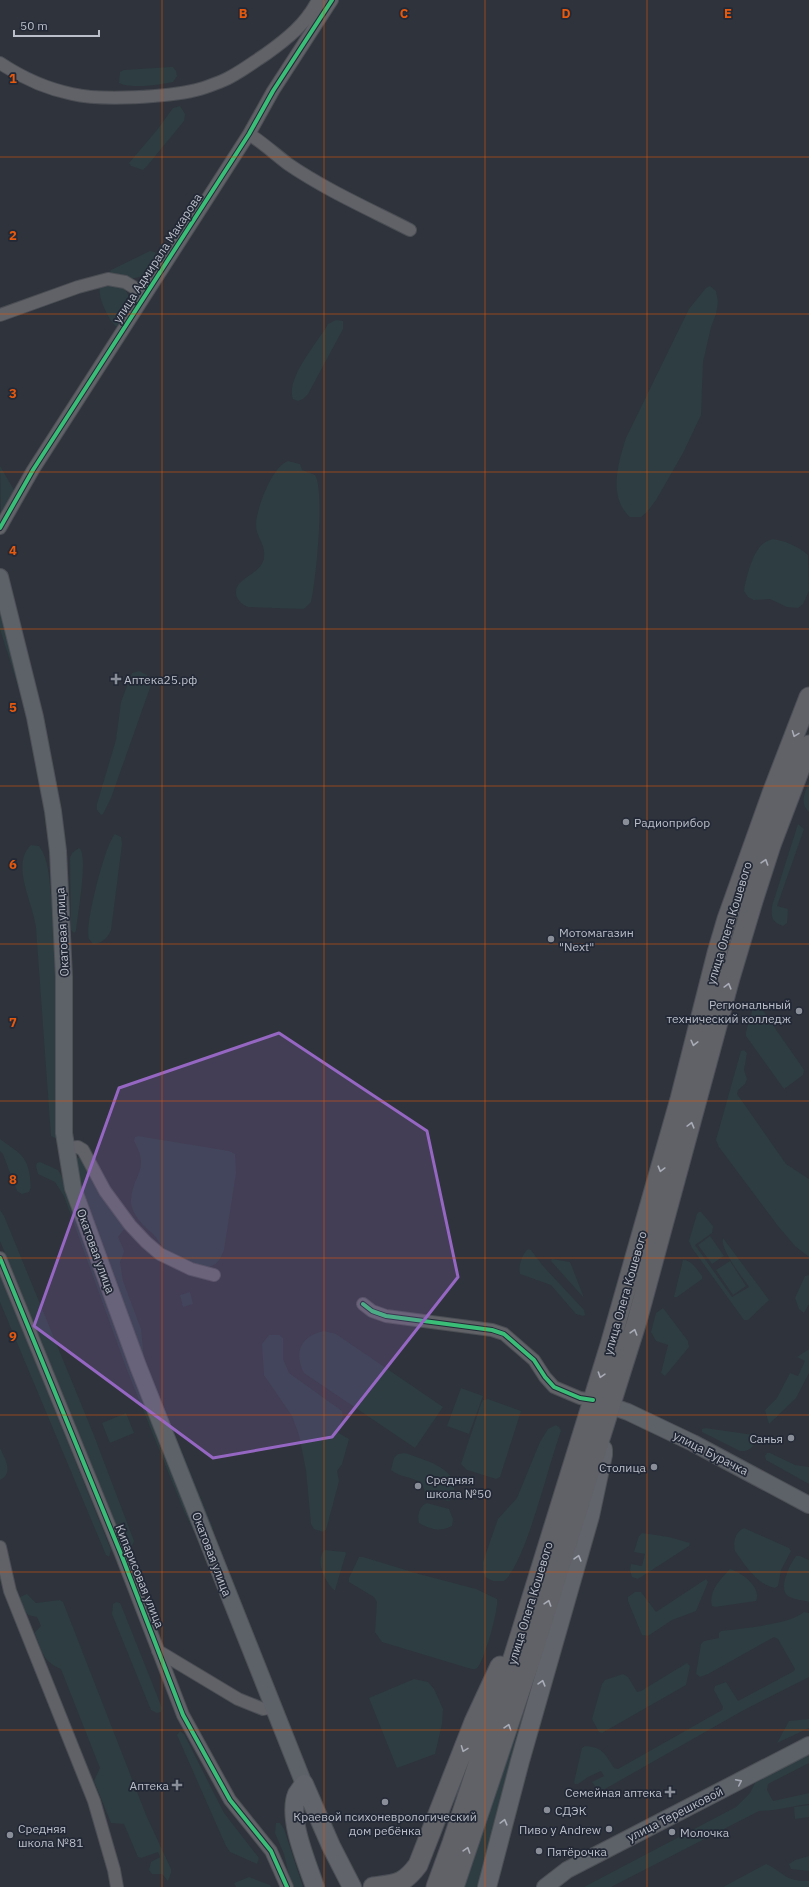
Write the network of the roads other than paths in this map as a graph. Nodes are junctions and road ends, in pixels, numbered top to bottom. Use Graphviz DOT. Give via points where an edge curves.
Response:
graph roads {
  1 [pos="332,0"];
  2 [pos="318,8"];
  3 [pos="0,63"];
  4 [pos="249,134"];
  5 [pos="410,230"];
  6 [pos="145,294"];
  7 [pos="0,315"];
  8 [pos="0,528"];
  9 [pos="0,577"];
  10 [pos="809,697"];
  11 [pos="809,745"];
  12 [pos="66,1148"];
  13 [pos="0,1258"];
  14 [pos="214,1275"];
  15 [pos="363,1304"];
  16 [pos="593,1400"];
  17 [pos="611,1406"];
  18 [pos="602,1436"];
  19 [pos="809,1505"];
  20 [pos="0,1547"];
  21 [pos="158,1651"];
  22 [pos="514,1655"];
  23 [pos="273,1707"];
  24 [pos="809,1745"];
  25 [pos="304,1784"];
  26 [pos="331,1846"];
  27 [pos="309,1870"];
  28 [pos="117,1887"];
  29 [pos="287,1887"];
  30 [pos="315,1887"];
  31 [pos="352,1887"];
  32 [pos="373,1887"];
  33 [pos="436,1887"];
  34 [pos="454,1887"];
  35 [pos="487,1887"];
  36 [pos="545,1887"];
  1 -- 2 [label="street, улица Адмирала Макарова"];
  2 -- 3 [label="street" via="295,33 254,62 224,80 196,90 109,98 83,96 44,85"];
  2 -- 4 [label="street, улица Адмирала Макарова"];
  4 -- 5 [label="street" via="316,181"];
  4 -- 6 [label="street, улица Адмирала Макарова"];
  6 -- 7 [label="street" via="125,282 108,279"];
  6 -- 8 [label="street, улица Адмирала Макарова" via="33,470"];
  9 -- 12 [label="main road, Окатовая улица" via="35,717 58,851 64,977"];
  10 -- 16 [label="highway, улица Олега Кошевого, one-way" via="723,933 646,1220"];
  17 -- 11 [label="highway, улица Олега Кошевого, one-way" via="638,1321 753,901 776,831"];
  12 -- 14 [label="street" via="78,1147 83,1150 105,1191 130,1224 157,1252 191,1269"];
  12 -- 23 [label="main road, Окатовая улица" via="73,1188 133,1353"];
  13 -- 21 [label="street, Кипарисовая улица"];
  15 -- 16 [label="street" via="372,1311 386,1316 492,1330 504,1334 534,1360 554,1387 580,1398"];
  16 -- 22 [label="highway, улица Олега Кошевого"];
  17 -- 18 [label="highway, улица Олега Кошевого"];
  17 -- 19 [label="main road, улица Бурачка" via="634,1414 693,1443"];
  34 -- 18 [label="highway, улица Олега Кошевого, one-way"];
  35 -- 18 [label="main road, one-way" via="590,1516 603,1455"];
  20 -- 28 [label="street" via="10,1591 94,1802"];
  21 -- 23 [label="street" via="238,1699 263,1709"];
  21 -- 29 [label="street, Кипарисовая улица" via="183,1716 203,1754 230,1800 271,1851"];
  22 -- 32 [label="highway, one-way" via="501,1664 495,1674 418,1865 408,1878 395,1884"];
  22 -- 33 [label="highway, улица Олега Кошевого"];
  23 -- 25 [label="main road, Окатовая улица"];
  36 -- 24 [label="main road, улица Терешковой, one-way" via="566,1870"];
  25 -- 26 [label="main road, Окатовая улица"];
  25 -- 27 [label="main road" via="297,1794 294,1812 295,1824"];
  26 -- 27 [label="main road" via="316,1844 312,1847 309,1853"];
  26 -- 31 [label="main road, Окатовая улица"];
  27 -- 30 [label="main road"];
}
